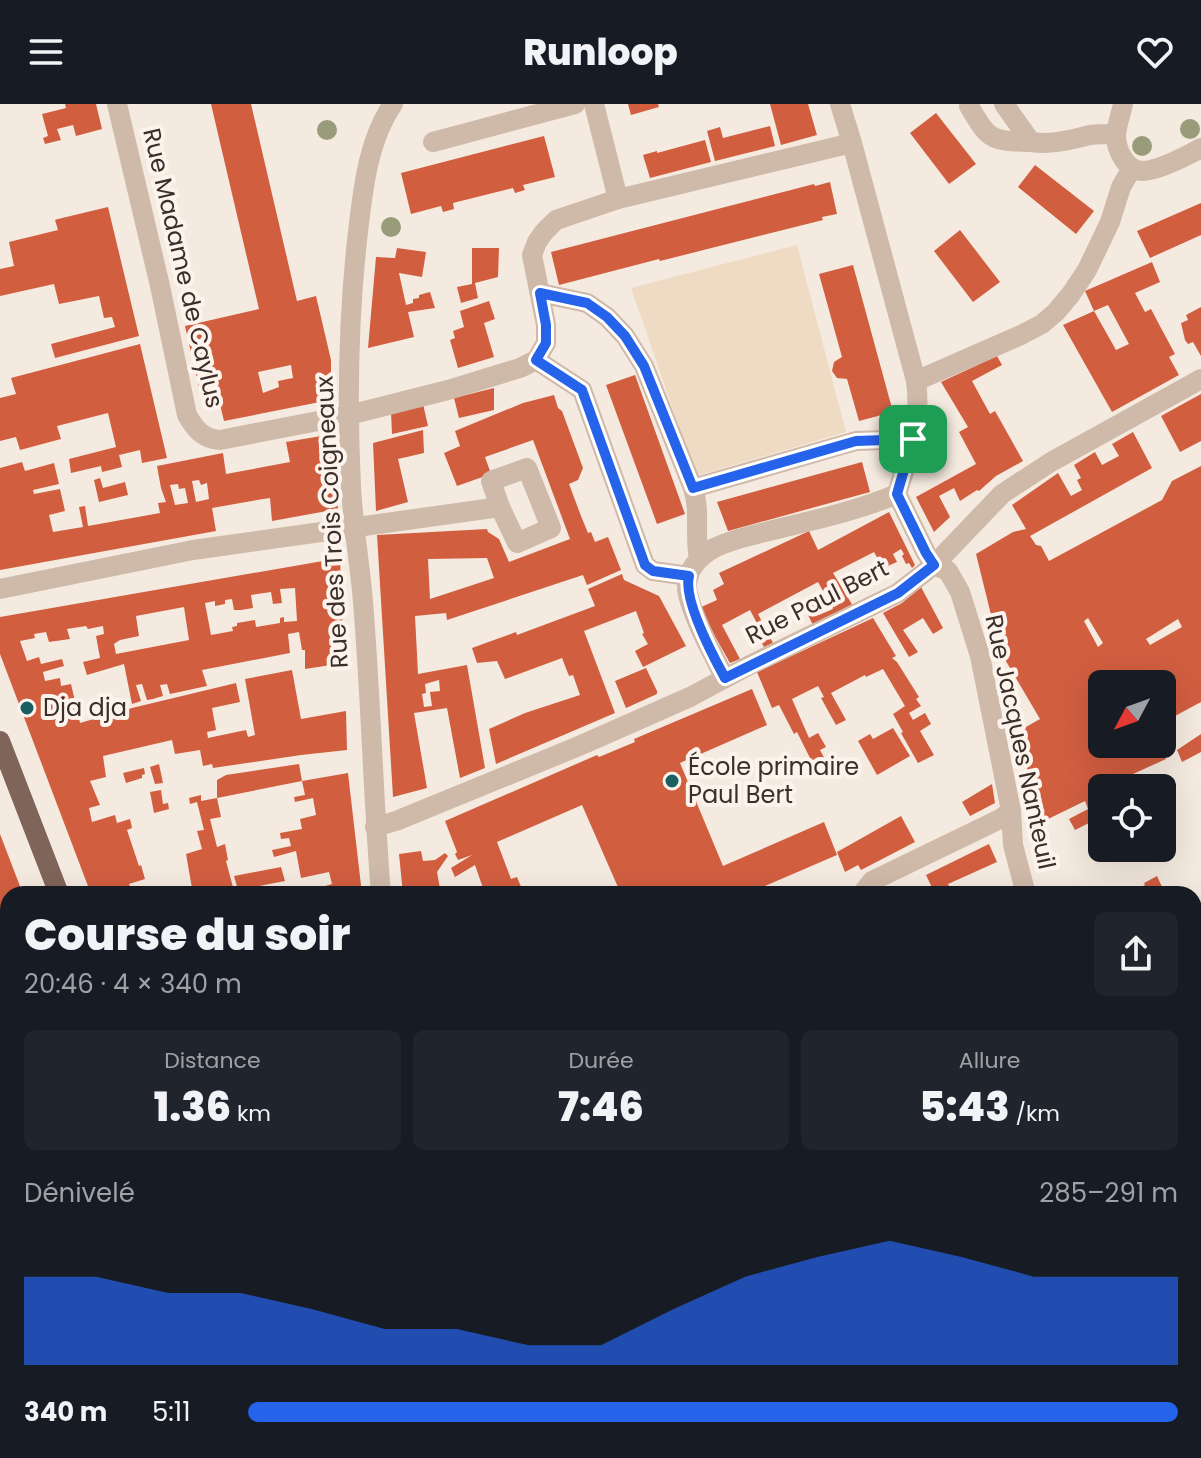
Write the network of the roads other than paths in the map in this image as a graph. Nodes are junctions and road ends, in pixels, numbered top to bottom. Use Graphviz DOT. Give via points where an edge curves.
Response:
graph roads {
  1 [pos="117,104"];
  2 [pos="393,104"];
  3 [pos="575,104"];
  4 [pos="594,104"];
  5 [pos="840,104"];
  6 [pos="1004,104"];
  7 [pos="1123,104"];
  8 [pos="969,106"];
  9 [pos="1116,134"];
  10 [pos="433,142"];
  11 [pos="1031,142"];
  12 [pos="852,143"];
  13 [pos="1201,148"];
  14 [pos="1132,168"];
  15 [pos="618,199"];
  16 [pos="540,293"];
  17 [pos="536,360"];
  18 [pos="1201,379"];
  19 [pos="916,381"];
  20 [pos="349,415"];
  21 [pos="913,439"];
  22 [pos="693,488"];
  23 [pos="897,494"];
  24 [pos="500,507"];
  25 [pos="355,527"];
  26 [pos="934,565"];
  27 [pos="694,567"];
  28 [pos="0,589"];
  29 [pos="725,678"];
  30 [pos="0,741"];
  31 [pos="1011,811"];
  32 [pos="375,827"];
  33 [pos="56,886"];
  34 [pos="380,886"];
  35 [pos="868,886"];
  36 [pos="1024,886"];
  1 -- 20 [label="street, Rue Madame de Caylus" via="187,415 194,427 220,440"];
  2 -- 20 [label="street, Rue des Trois Coigneaux" via="375,141 361,206 352,287"];
  3 -- 10 [label="street"];
  4 -- 15 [label="street"];
  5 -- 12 [label="street"];
  6 -- 11 [label="street"];
  7 -- 9 [label="street"];
  8 -- 11 [label="street" via="988,136"];
  9 -- 11 [label="street"];
  9 -- 14 [label="street" via="1117,148"];
  12 -- 15 [label="street"];
  12 -- 19 [label="street"];
  13 -- 14 [label="street" via="1156,168"];
  14 -- 19 [label="street" via="1087,270 1056,312 1021,335"];
  15 -- 16 [label="street" via="556,220 544,232 532,255"];
  16 -- 17 [label="street" via="546,343"];
  16 -- 22 [label="street" via="587,303 625,336 644,366"];
  17 -- 20 [label="street" via="487,379"];
  17 -- 27 [label="street" via="582,390 645,565 653,571"];
  18 -- 26 [label="street, Rue Paul Bert" via="1002,494"];
  19 -- 21 [label="street" via="918,421"];
  20 -- 25 [label="street, Rue des Trois Coigneaux"];
  21 -- 22 [label="street" via="856,441"];
  21 -- 23 [label="street"];
  22 -- 27 [label="street" via="699,513"];
  23 -- 26 [label="street, Rue Jacques Nanteuil"];
  23 -- 27 [label="street" via="727,542"];
  24 -- 25 [label="street"];
  25 -- 28 [label="street" via="193,550"];
  25 -- 32 [label="street, Rue des Trois Coigneaux"];
  26 -- 29 [label="street, Rue Paul Bert" via="898,593"];
  26 -- 31 [label="street, Rue Jacques Nanteuil" via="948,571 964,604 980,656"];
  27 -- 29 [label="street" via="687,584 692,606"];
  29 -- 32 [label="street, Rue Paul Bert" via="579,746"];
  30 -- 33 [label="main road"];
  31 -- 35 [label="street"];
  31 -- 36 [label="street, Rue Jacques Nanteuil"];
  32 -- 34 [label="street, Rue des Trois Coigneaux"];
}
